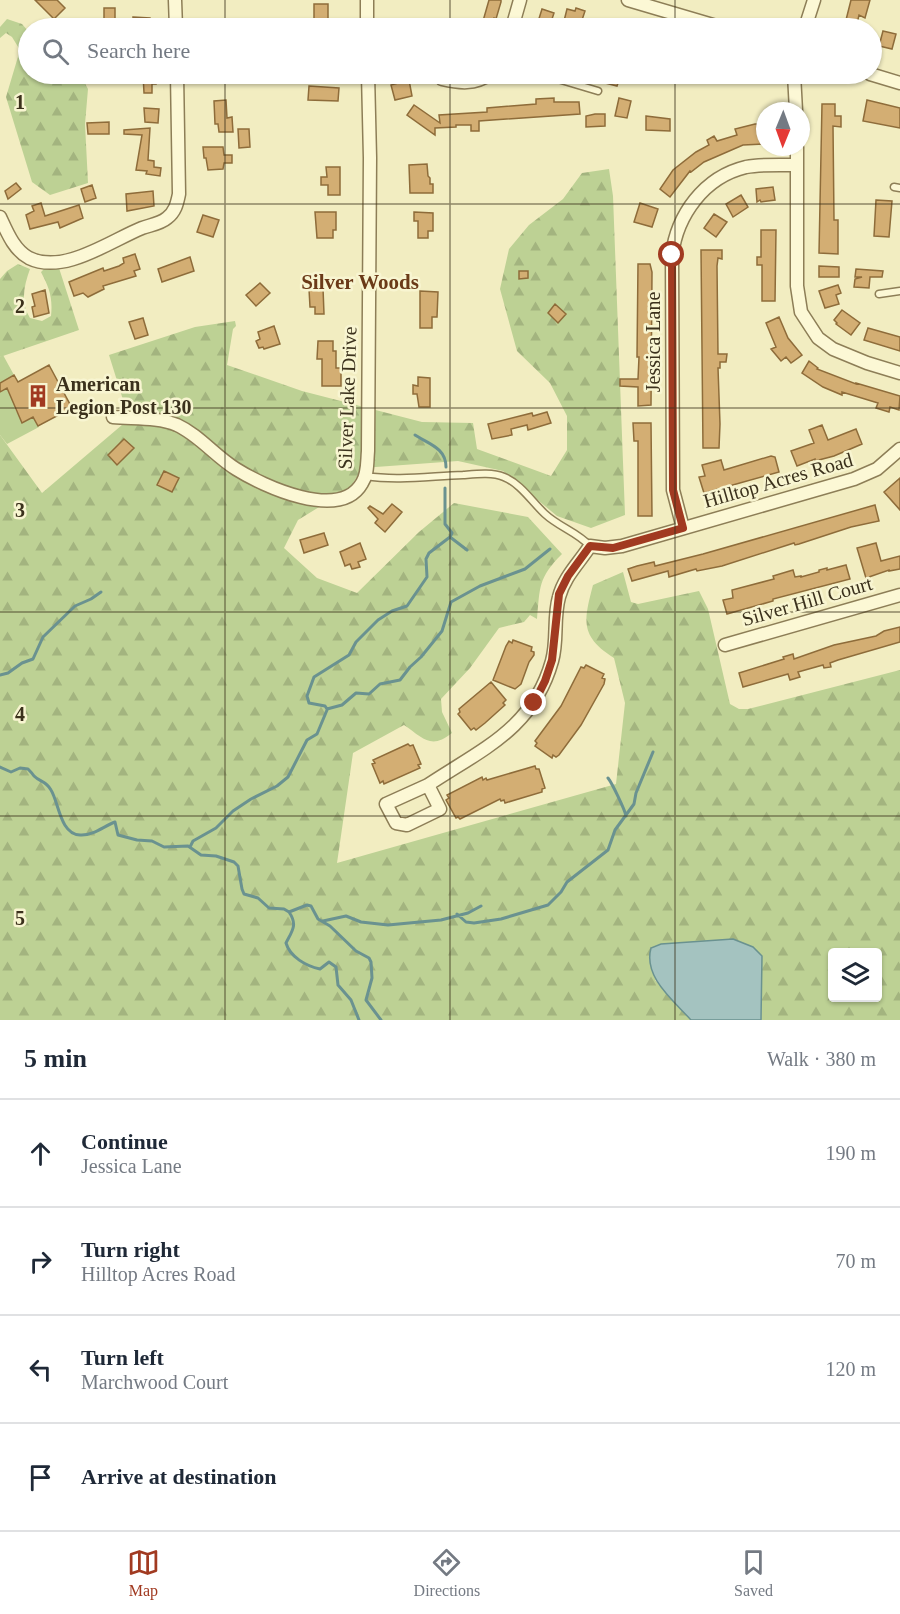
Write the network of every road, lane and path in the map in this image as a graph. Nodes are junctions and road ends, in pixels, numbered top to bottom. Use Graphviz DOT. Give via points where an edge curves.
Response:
graph roads {
  1 [pos="175,0"];
  2 [pos="367,0"];
  3 [pos="520,0"];
  4 [pos="628,0"];
  5 [pos="814,0"];
  6 [pos="176,18"];
  7 [pos="367,18"];
  8 [pos="515,18"];
  9 [pos="689,18"];
  10 [pos="808,18"];
  11 [pos="882,78"];
  12 [pos="900,83"];
  13 [pos="177,84"];
  14 [pos="368,84"];
  15 [pos="575,84"];
  16 [pos="795,84"];
  17 [pos="598,91"];
  18 [pos="796,102"];
  19 [pos="797,156"];
  20 [pos="797,165"];
  21 [pos="0,217"];
  22 [pos="900,291"];
  23 [pos="879,294"];
  24 [pos="900,373"];
  25 [pos="113,417"];
  26 [pos="900,449"];
  27 [pos="365,476"];
  28 [pos="683,528"];
  29 [pos="590,546"];
  30 [pos="900,595"];
  31 [pos="725,645"];
  32 [pos="429,785"];
  1 -- 6 [label="street"];
  2 -- 7 [label="street"];
  3 -- 8 [label="street"];
  4 -- 9 [label="street"];
  5 -- 10 [label="street"];
  11 -- 12 [label="street"];
  13 -- 21 [label="street" via="179,194 174,210 165,220 76,258 49,262 24,255"];
  14 -- 27 [label="street, Silver Lake Drive"];
  15 -- 17 [label="lane"];
  16 -- 18 [label="street"];
  19 -- 20 [label="street"];
  20 -- 24 [label="street" via="797,286 804,317 818,338 833,349"];
  20 -- 28 [label="street, Jessica Lane" via="744,168 718,179 691,204 674,241 673,490"];
  22 -- 23 [label="lane"];
  25 -- 27 [label="street, Silver Lake Drive" via="178,426 236,469 271,488 298,496 343,498 358,489"];
  26 -- 28 [label="street, Hilltop Acres Road" via="877,469 854,479"];
  27 -- 29 [label="lane" via="505,477 544,514"];
  28 -- 29 [label="street, Hilltop Acres Road" via="613,548"];
  29 -- 32 [label="street" via="559,594 552,660 534,703 504,736"];
  30 -- 31 [label="street, Silver Hill Court"];
}
